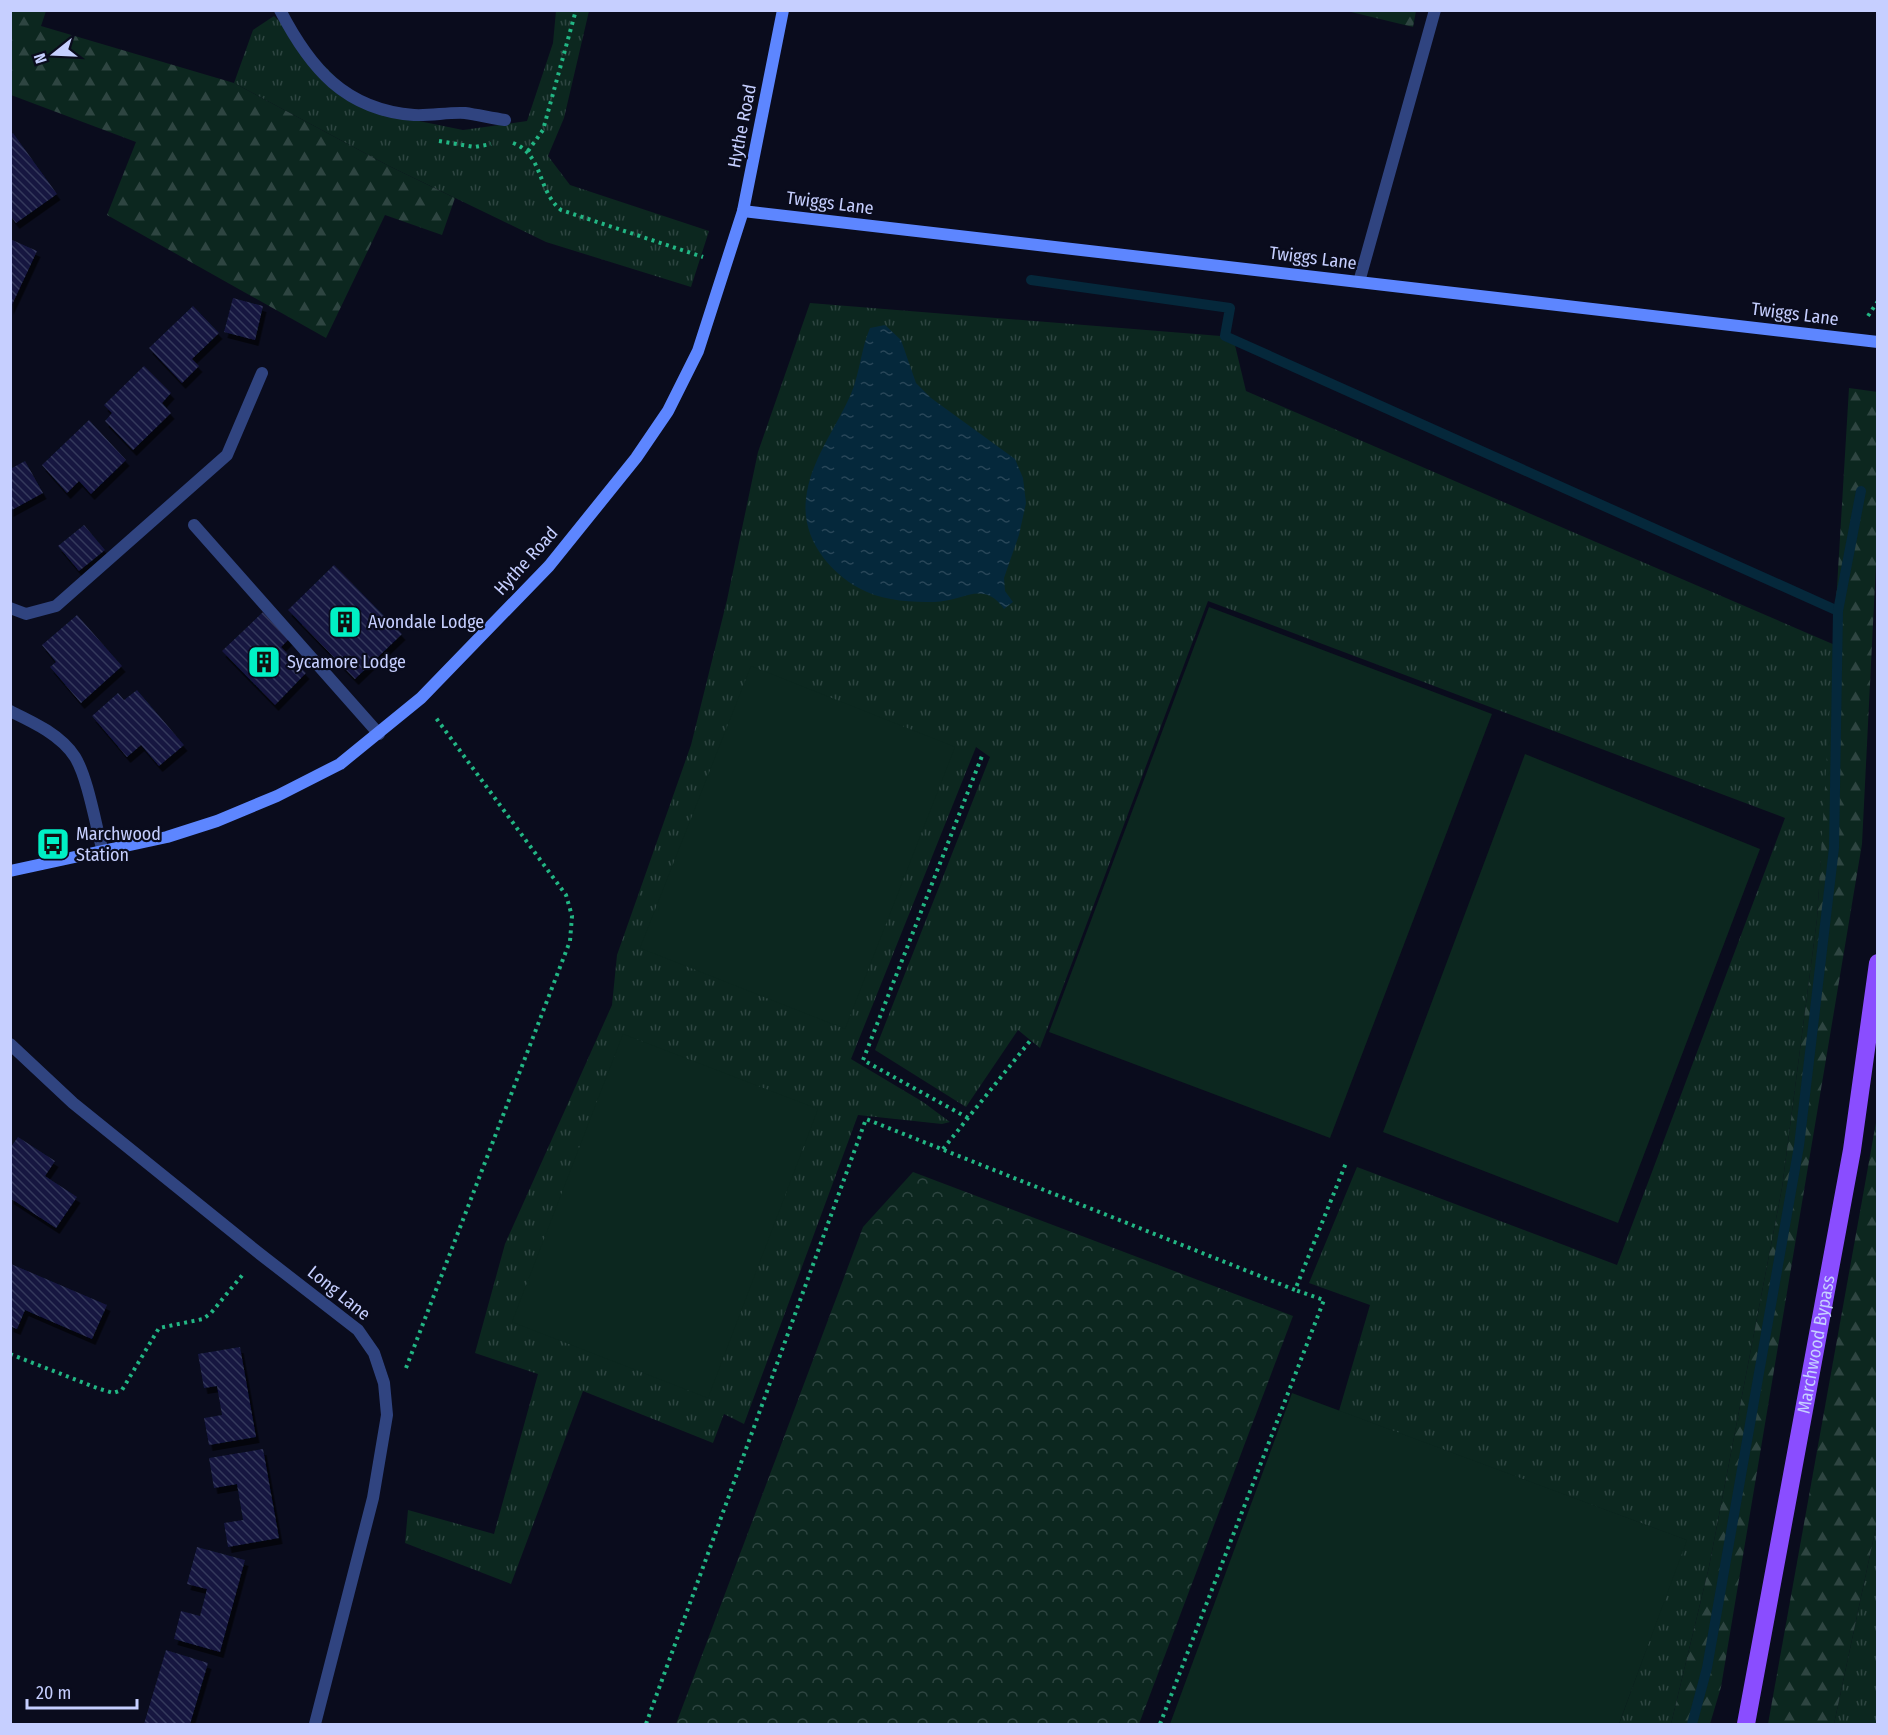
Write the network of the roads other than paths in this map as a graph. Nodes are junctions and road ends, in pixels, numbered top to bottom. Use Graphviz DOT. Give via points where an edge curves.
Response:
graph roads {
  1 [pos="280,10"];
  2 [pos="783,10"];
  3 [pos="1435,10"];
  4 [pos="505,120"];
  5 [pos="743,211"];
  6 [pos="1359,282"];
  7 [pos="1878,342"];
  8 [pos="262,373"];
  9 [pos="194,525"];
  10 [pos="10,608"];
  11 [pos="10,711"];
  12 [pos="379,734"];
  13 [pos="103,852"];
  14 [pos="10,871"];
  15 [pos="1878,963"];
  16 [pos="10,1044"];
  17 [pos="315,1725"];
  18 [pos="1746,1725"];
  1 -- 4 [label="street" via="306,55 350,97 380,110 414,115 463,113"];
  2 -- 5 [label="street, Hythe Road"];
  3 -- 6 [label="street"];
  5 -- 6 [label="street, Twiggs Lane"];
  5 -- 12 [label="street, Hythe Road" via="698,351 668,411 636,458 549,566 421,698"];
  6 -- 7 [label="street, Twiggs Lane"];
  8 -- 10 [label="street" via="227,454 56,606 26,614"];
  9 -- 12 [label="street"];
  11 -- 13 [label="street" via="34,722 76,758"];
  12 -- 13 [label="street, Hythe Road" via="340,764 277,796 207,824"];
  13 -- 14 [label="street, Hythe Road"];
  15 -- 18 [label="main road, Marchwood Bypass" via="1852,1150"];
  16 -- 17 [label="street, Long Lane" via="73,1102 358,1329 374,1353 384,1383 387,1415 373,1498"];
}
